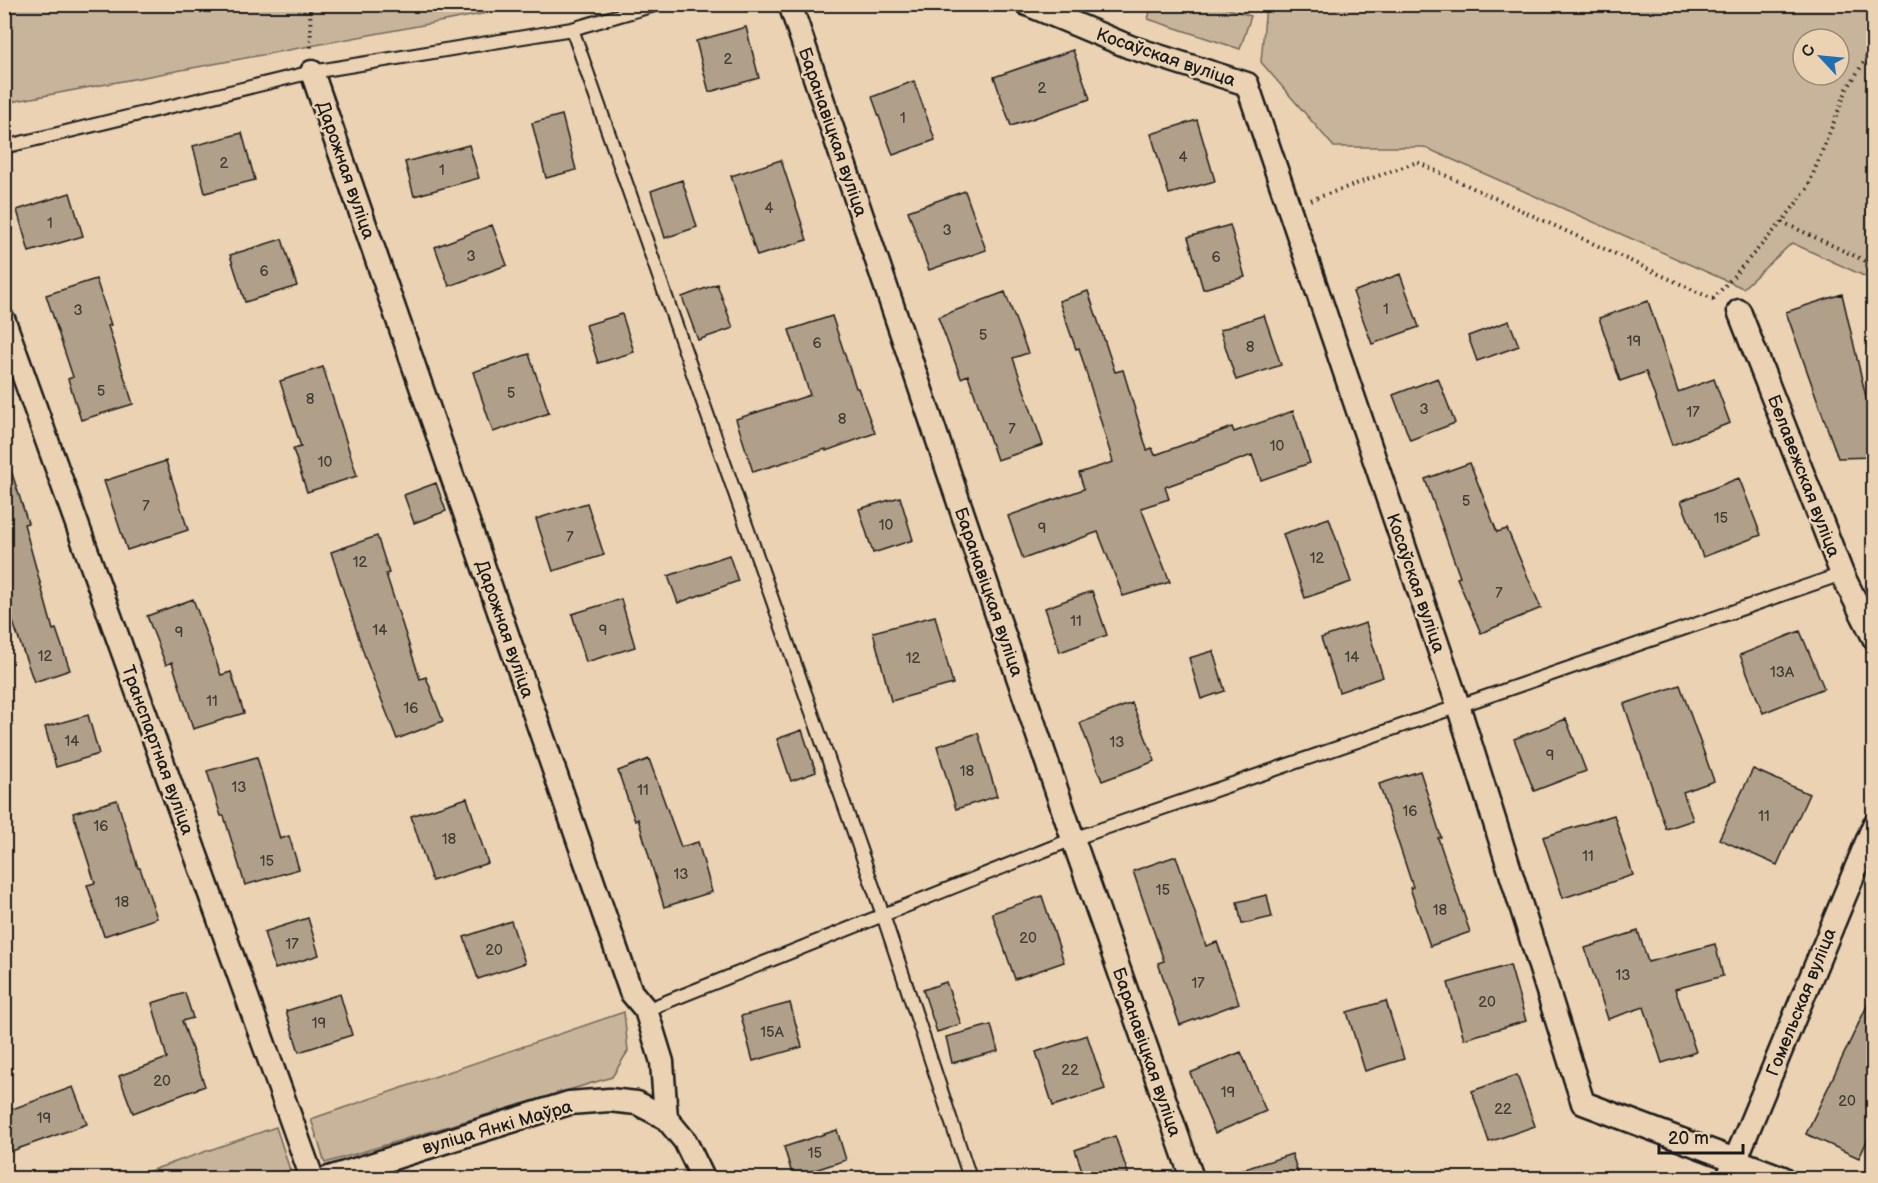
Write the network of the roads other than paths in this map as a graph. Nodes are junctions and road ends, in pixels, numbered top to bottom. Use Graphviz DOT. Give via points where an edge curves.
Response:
graph roads {
  1 [pos="658,4"];
  2 [pos="790,4"];
  3 [pos="1028,4"];
  4 [pos="572,29"];
  5 [pos="312,72"];
  6 [pos="4,147"];
  7 [pos="1739,311"];
  8 [pos="4,321"];
  9 [pos="1842,574"];
  10 [pos="1874,638"];
  11 [pos="1458,705"];
  12 [pos="1874,825"];
  13 [pos="1073,839"];
  14 [pos="882,915"];
  15 [pos="646,1010"];
  16 [pos="666,1118"];
  17 [pos="1732,1169"];
  18 [pos="312,1179"];
  19 [pos="329,1179"];
  20 [pos="703,1179"];
  21 [pos="970,1179"];
  22 [pos="1192,1179"];
  23 [pos="1783,1179"];
  1 -- 4 [label="lane"];
  2 -- 13 [label="street, Баранавіцкая вуліца"];
  3 -- 11 [label="street, Косаўская вуліца" via="1130,47 1247,84"];
  4 -- 5 [label="lane"];
  4 -- 14 [label="lane"];
  5 -- 6 [label="lane"];
  5 -- 15 [label="street, Дарожная вуліца" via="631,992"];
  7 -- 9 [label="street, Белавежская вуліца"];
  8 -- 18 [label="street, Транспартная вуліца"];
  9 -- 10 [label="street, Белавежская вуліца"];
  9 -- 11 [label="lane"];
  11 -- 13 [label="lane"];
  11 -- 17 [label="street, Косаўская вуліца" via="1583,1103"];
  12 -- 17 [label="street, Гомельская вуліца"];
  13 -- 14 [label="lane"];
  13 -- 22 [label="street, Баранавіцкая вуліца"];
  14 -- 15 [label="lane"];
  14 -- 21 [label="lane"];
  15 -- 16 [label="street, Дарожная вуліца" via="663,1062"];
  16 -- 19 [label="street, вуліца Янкі Маўра" via="637,1103 569,1103"];
  16 -- 20 [label="street" via="685,1140"];
  17 -- 23 [label="street, Косаўская вуліца"];
}
